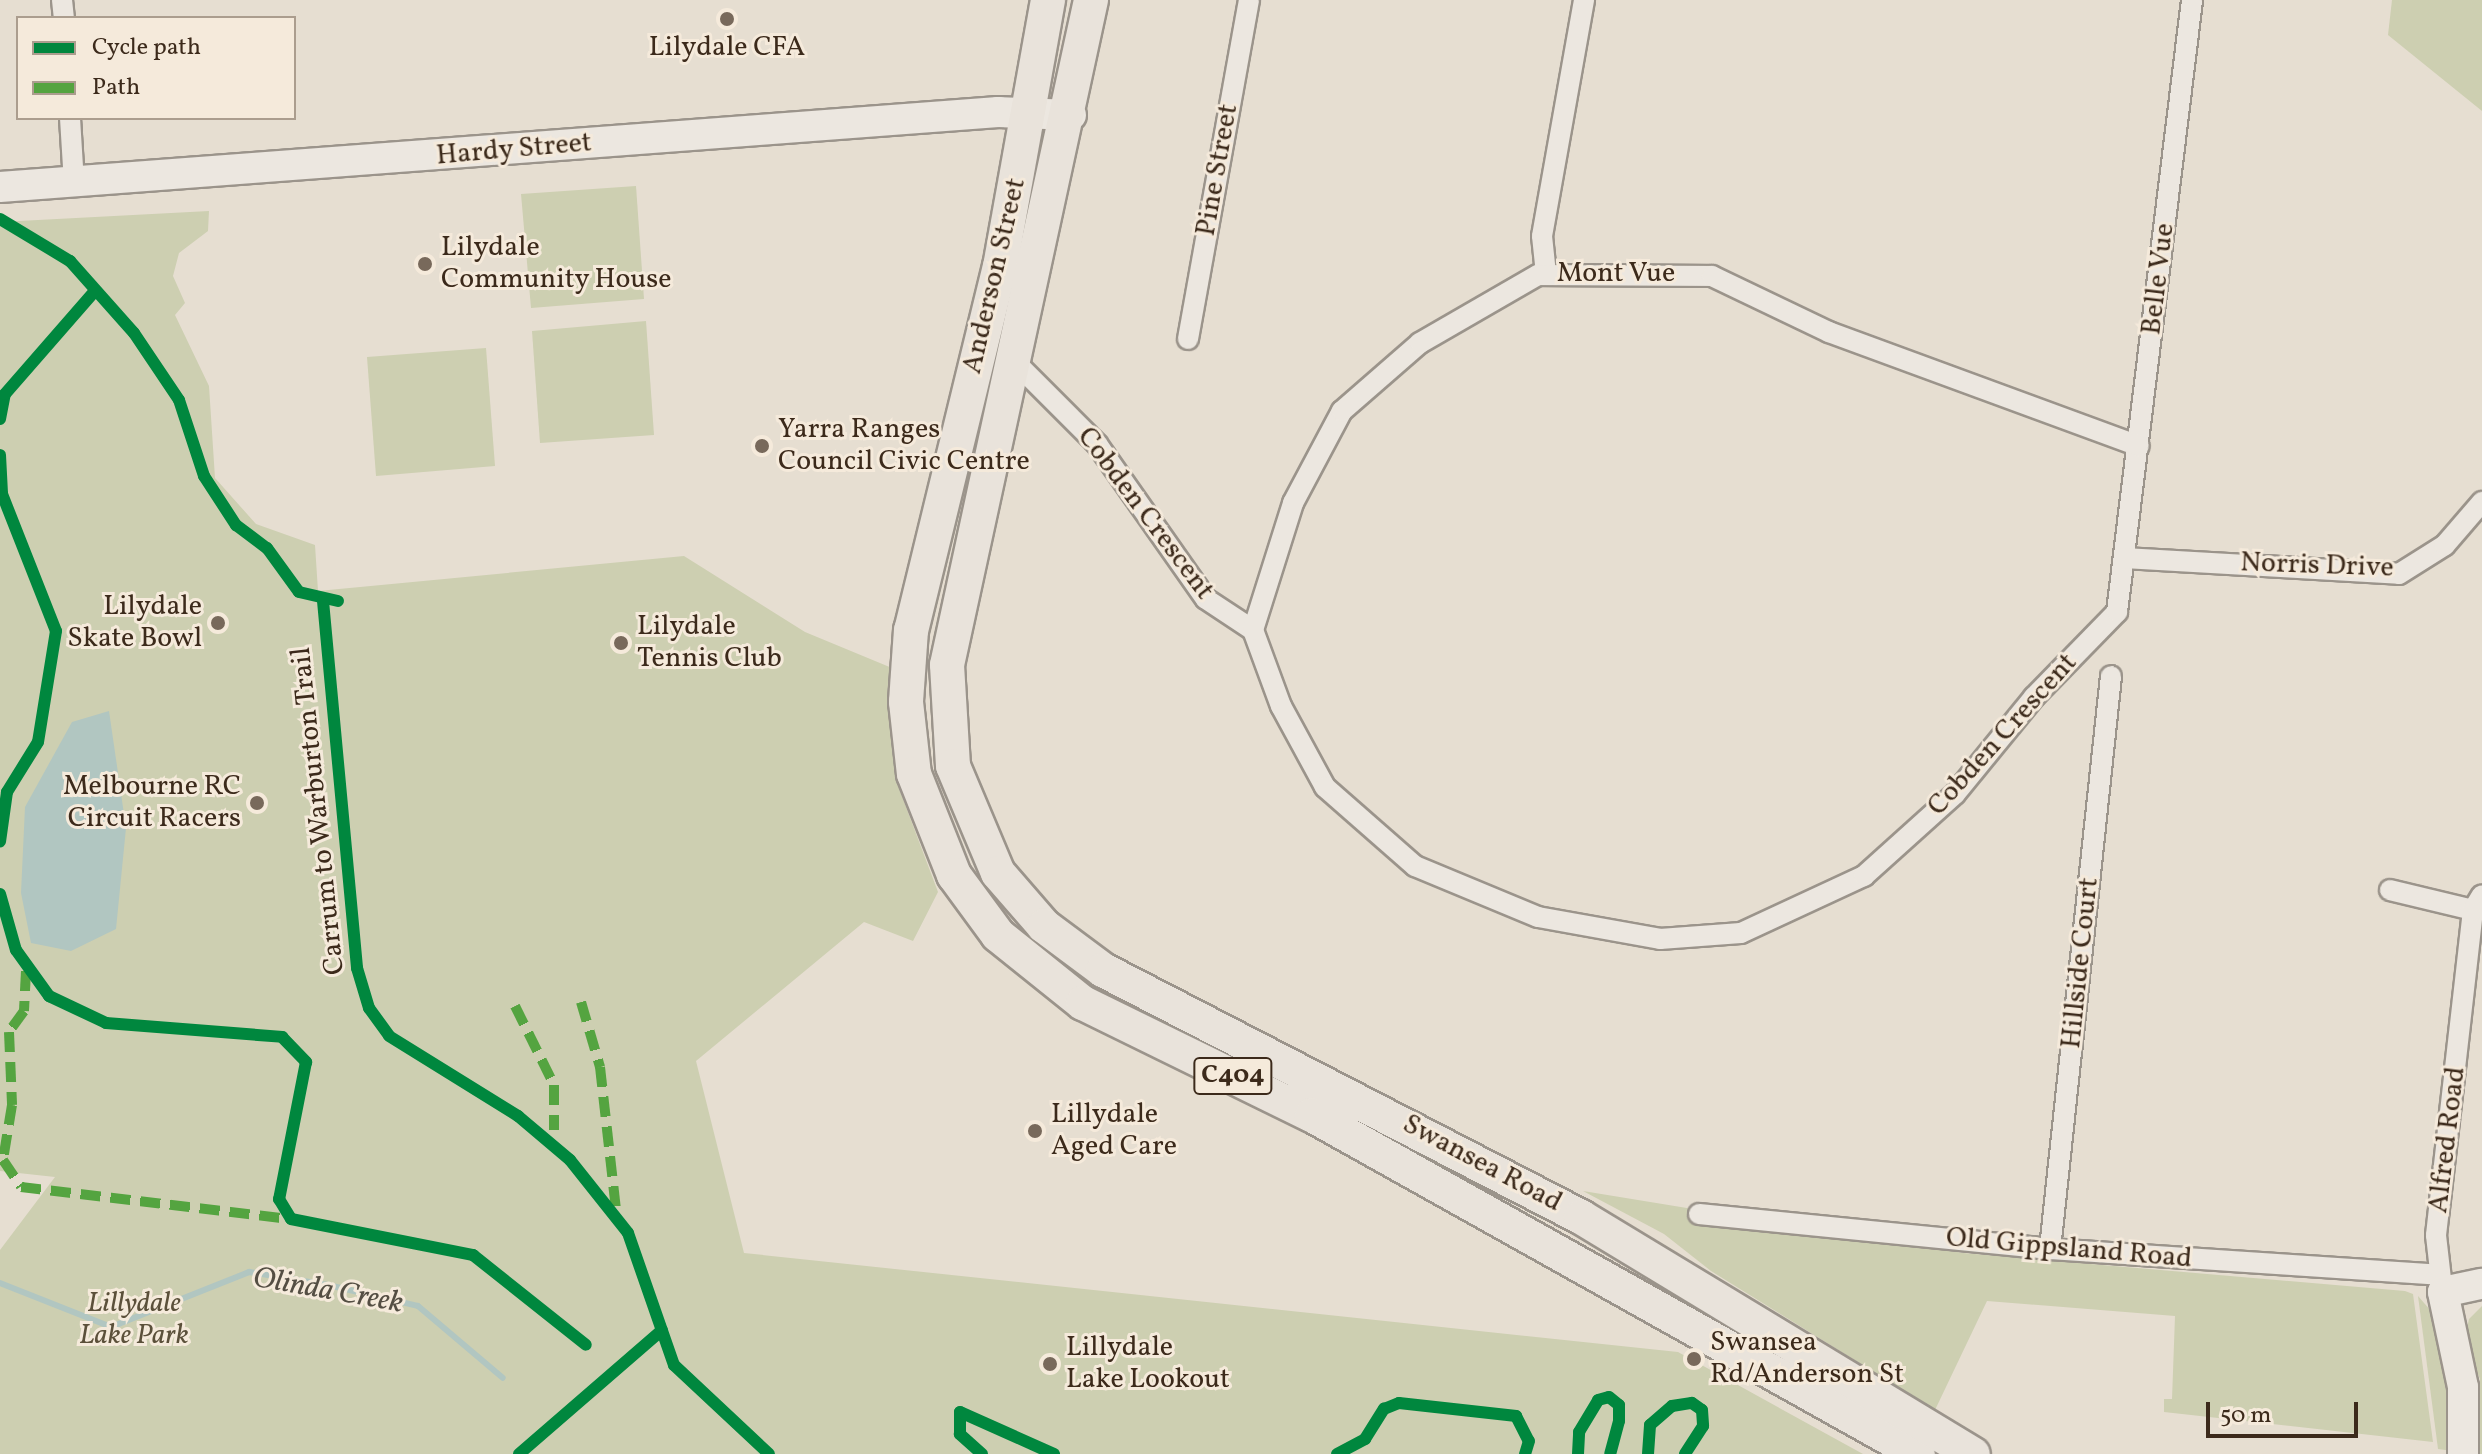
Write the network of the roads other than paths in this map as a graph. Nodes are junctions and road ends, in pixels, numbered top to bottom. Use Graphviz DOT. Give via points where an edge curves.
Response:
graph roads {
  1 [pos="1048,0"];
  2 [pos="1091,0"];
  3 [pos="1249,0"];
  4 [pos="1584,0"];
  5 [pos="2192,0"];
  6 [pos="1029,112"];
  7 [pos="1071,115"];
  8 [pos="70,120"];
  9 [pos="74,184"];
  10 [pos="0,187"];
  11 [pos="1000,266"];
  12 [pos="1037,271"];
  13 [pos="1546,274"];
  14 [pos="1188,339"];
  15 [pos="1016,363"];
  16 [pos="2139,446"];
  17 [pos="2482,502"];
  18 [pos="937,519"];
  19 [pos="2124,558"];
  20 [pos="1253,630"];
  21 [pos="2111,676"];
  22 [pos="998,873"];
  23 [pos="954,875"];
  24 [pos="2390,890"];
  25 [pos="2477,902"];
  26 [pos="2477,953"];
  27 [pos="1699,1214"];
  28 [pos="1581,1217"];
  29 [pos="1542,1240"];
  30 [pos="2050,1249"];
  31 [pos="1642,1252"];
  32 [pos="1581,1261"];
  33 [pos="2441,1283"];
  34 [pos="2482,1284"];
  35 [pos="1637,1294"];
  36 [pos="1918,1454"];
  37 [pos="1973,1454"];
  38 [pos="2463,1454"];
  1 -- 6 [label="main road, Anderson Street / C404"];
  2 -- 7 [label="main road, Anderson Street / C404"];
  3 -- 14 [label="street, Pine Street"];
  4 -- 13 [label="street" via="1542,236"];
  5 -- 16 [label="street, Belle Vue"];
  6 -- 7 [label="main road, Hardy Street"];
  6 -- 9 [label="main road, Hardy Street"];
  6 -- 11 [label="main road, Anderson Street / C404"];
  7 -- 12 [label="main road, Anderson Street / C404"];
  8 -- 9 [label="street"];
  9 -- 10 [label="main road, Hardy Street"];
  11 -- 12 [label="main road"];
  11 -- 18 [label="main road, Anderson Street / C404"];
  12 -- 15 [label="main road, Anderson Street / C404"];
  13 -- 16 [label="street, Mont Vue" via="1712,276 1829,332"];
  13 -- 20 [label="street, Mont Vue" via="1521,280 1420,343 1342,411 1293,503"];
  15 -- 18 [label="main road" via="992,367 971,447"];
  15 -- 20 [label="street, Cobden Crescent" via="1097,444 1206,599"];
  15 -- 22 [label="main road, Anderson Street / C404" via="952,632 945,699 965,809"];
  16 -- 19 [label="street, Belle Vue"];
  17 -- 19 [label="street, Norris Drive" via="2445,545 2399,574"];
  18 -- 23 [label="main road, Anderson Street / C404" via="911,630 906,702 918,786"];
  19 -- 20 [label="street, Cobden Crescent" via="2117,612 2034,697 1955,794 1864,876 1741,933 1660,939 1538,917 1415,866 1318,778 1281,706"];
  21 -- 30 [label="street, Hillside Court"];
  22 -- 28 [label="main road, Swansea Road / C404" via="1044,926 1103,970"];
  23 -- 29 [label="main road, Swansea Road / C404" via="998,935 1083,1003"];
  24 -- 25 [label="street"];
  25 -- 26 [label="street, Alfred Road"];
  26 -- 33 [label="street, Alfred Road" via="2436,1235"];
  27 -- 30 [label="street, Old Gippsland Road"];
  28 -- 29 [label="main road"];
  28 -- 31 [label="main road, Swansea Road / C404"];
  28 -- 32 [label="main road"];
  29 -- 32 [label="main road, Swansea Road / C404"];
  30 -- 33 [label="street, Old Gippsland Road"];
  31 -- 35 [label="main road" via="1633,1270"];
  31 -- 37 [label="main road, Swansea Road / C404"];
  32 -- 35 [label="main road, Swansea Road / C404"];
  33 -- 34 [label="main road, Old Gippsland Road"];
  33 -- 38 [label="main road" via="2463,1387"];
  35 -- 36 [label="main road, Swansea Road / C404"];
}
